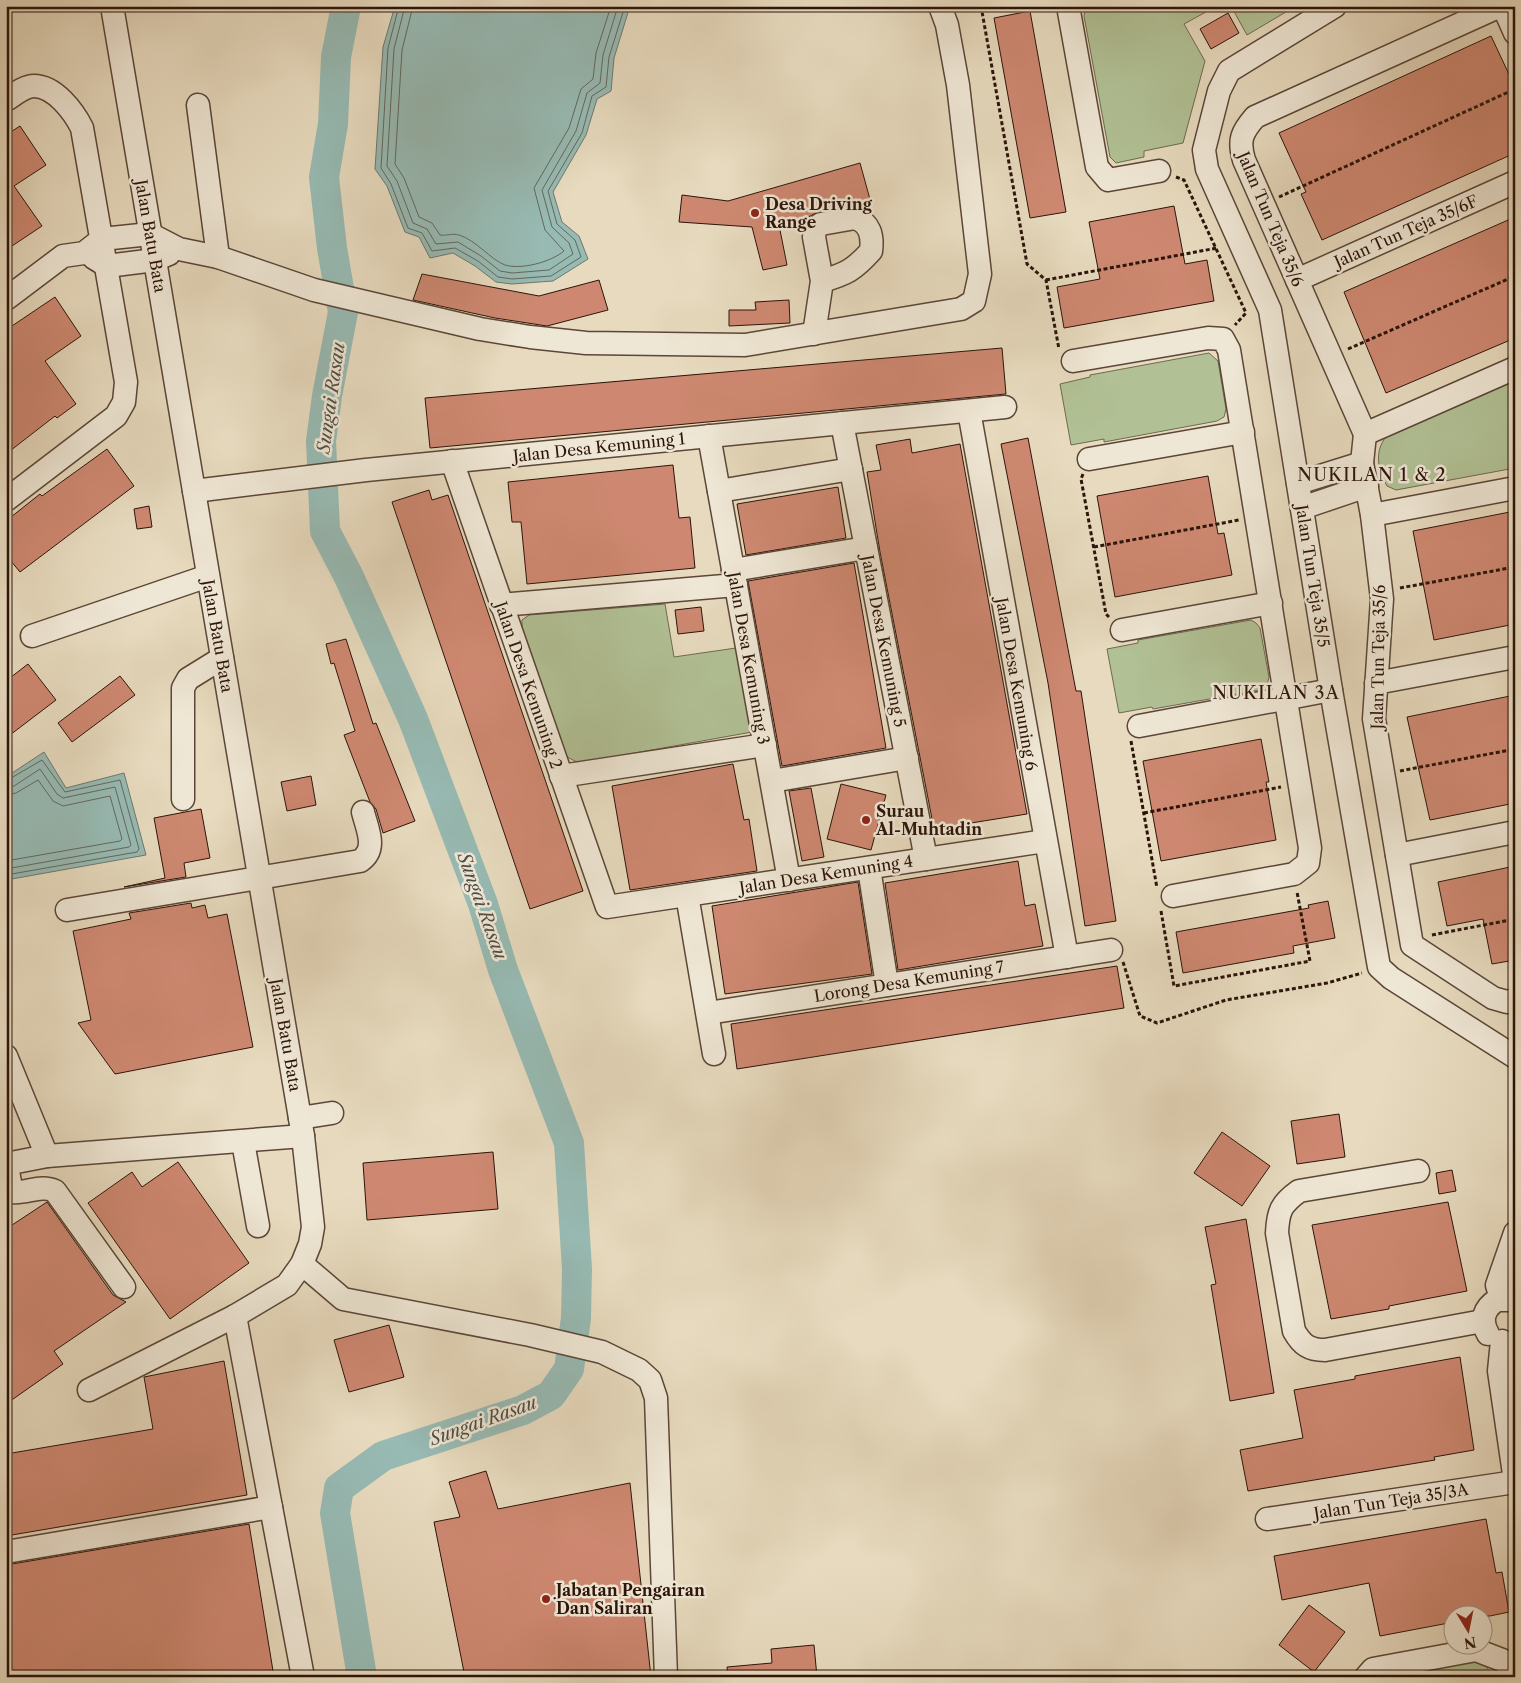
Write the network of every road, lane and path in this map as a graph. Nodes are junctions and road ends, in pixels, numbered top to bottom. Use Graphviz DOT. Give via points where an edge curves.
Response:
graph roads {
  1 [pos="112,6"];
  2 [pos="940,6"];
  3 [pos="981,6"];
  4 [pos="1068,6"];
  5 [pos="1335,6"];
  6 [pos="1502,6"];
  7 [pos="1515,33"];
  8 [pos="1515,89"];
  9 [pos="6,100"];
  10 [pos="198,105"];
  11 [pos="1159,171"];
  12 [pos="1515,182"];
  13 [pos="1263,204"];
  14 [pos="150,234"];
  15 [pos="102,239"];
  16 [pos="1217,248"];
  17 [pos="179,250"];
  18 [pos="84,253"];
  19 [pos="218,258"];
  20 [pos="155,260"];
  21 [pos="107,266"];
  22 [pos="1515,276"];
  23 [pos="1046,280"];
  24 [pos="1297,280"];
  25 [pos="822,281"];
  26 [pos="6,299"];
  27 [pos="814,334"];
  28 [pos="1223,339"];
  29 [pos="1332,356"];
  30 [pos="1073,361"];
  31 [pos="1515,368"];
  32 [pos="1005,407"];
  33 [pos="969,411"];
  34 [pos="842,423"];
  35 [pos="1243,432"];
  36 [pos="1365,434"];
  37 [pos="709,436"];
  38 [pos="1089,460"];
  39 [pos="452,461"];
  40 [pos="1362,462"];
  41 [pos="851,469"];
  42 [pos="1298,483"];
  43 [pos="1367,486"];
  44 [pos="1515,488"];
  45 [pos="194,491"];
  46 [pos="719,491"];
  47 [pos="6,500"];
  48 [pos="1302,508"];
  49 [pos="1372,515"];
  50 [pos="1256,517"];
  51 [pos="1094,547"];
  52 [pos="866,548"];
  53 [pos="1515,567"];
  54 [pos="208,576"];
  55 [pos="734,578"];
  56 [pos="1381,592"];
  57 [pos="1271,603"];
  58 [pos="502,605"];
  59 [pos="1122,630"];
  60 [pos="32,636"];
  61 [pos="222,658"];
  62 [pos="1515,658"];
  63 [pos="1376,683"];
  64 [pos="1331,690"];
  65 [pos="1286,698"];
  66 [pos="1139,726"];
  67 [pos="765,745"];
  68 [pos="1515,749"];
  69 [pos="907,758"];
  70 [pos="1383,774"];
  71 [pos="561,776"];
  72 [pos="772,781"];
  73 [pos="1300,784"];
  74 [pos="183,799"];
  75 [pos="362,812"];
  76 [pos="1144,813"];
  77 [pos="1515,832"];
  78 [pos="1045,841"];
  79 [pos="1397,855"];
  80 [pos="926,859"];
  81 [pos="869,868"];
  82 [pos="259,877"];
  83 [pos="790,880"];
  84 [pos="687,895"];
  85 [pos="1172,896"];
  86 [pos="607,908"];
  87 [pos="67,910"];
  88 [pos="1515,919"];
  89 [pos="1412,942"];
  90 [pos="1111,950"];
  91 [pos="1067,957"];
  92 [pos="1379,968"];
  93 [pos="887,985"];
  94 [pos="1515,1000"];
  95 [pos="708,1012"];
  96 [pos="714,1054"];
  97 [pos="6,1056"];
  98 [pos="1515,1057"];
  99 [pos="332,1113"];
  100 [pos="302,1127"];
  101 [pos="243,1142"];
  102 [pos="47,1156"];
  103 [pos="6,1164"];
  104 [pos="1418,1170"];
  105 [pos="258,1226"];
  106 [pos="1515,1233"];
  107 [pos="302,1264"];
  108 [pos="124,1287"];
  109 [pos="1511,1298"];
  110 [pos="235,1316"];
  111 [pos="1483,1321"];
  112 [pos="1508,1341"];
  113 [pos="89,1390"];
  114 [pos="1515,1481"];
  115 [pos="271,1507"];
  116 [pos="1267,1519"];
  117 [pos="6,1552"];
  118 [pos="1515,1669"];
  119 [pos="303,1677"];
  120 [pos="666,1677"];
  121 [pos="1366,1677"];
  122 [pos="1510,1677"];
  1 -- 14 [label="street, Jalan Batu Bata"];
  2 -- 27 [label="street" via="947,25 958,85 980,274 974,301 962,309 945,313"];
  3 -- 23 [label="path" via="1027,264"];
  4 -- 11 [label="street" via="1097,167 1108,180"];
  5 -- 42 [label="street, Jalan Tun Teja 35/5" via="1229,71 1219,91 1204,150 1207,169 1270,310"];
  6 -- 7 [label="street"];
  6 -- 13 [label="street, Jalan Tun Teja 35/6" via="1255,117 1243,130 1240,145"];
  8 -- 13 [label="path"];
  9 -- 15 [label="street" via="34,86 48,90 75,113 82,128"];
  10 -- 19 [label="street"];
  11 -- 16 [label="path" via="1184,180"];
  12 -- 24 [label="street, Jalan Tun Teja 35/6F"];
  13 -- 24 [label="street, Jalan Tun Teja 35/6"];
  14 -- 15 [label="street"];
  14 -- 17 [label="street"];
  14 -- 20 [label="street, Jalan Batu Bata"];
  15 -- 18 [label="street"];
  15 -- 21 [label="street"];
  16 -- 23 [label="path"];
  16 -- 28 [label="path" via="1246,313"];
  17 -- 19 [label="street"];
  17 -- 20 [label="street"];
  18 -- 21 [label="street"];
  18 -- 26 [label="street" via="63,256"];
  19 -- 27 [label="street" via="314,290 530,337 586,343 745,345"];
  20 -- 21 [label="street"];
  20 -- 45 [label="street, Jalan Batu Bata"];
  21 -- 47 [label="street" via="126,382 124,402 104,427"];
  22 -- 29 [label="path"];
  23 -- 30 [label="path" via="1060,354"];
  24 -- 29 [label="street, Jalan Tun Teja 35/6"];
  25 -- 27 [label="street"];
  28 -- 30 [label="street" via="1208,338"];
  28 -- 35 [label="street" via="1230,350"];
  29 -- 36 [label="street, Jalan Tun Teja 35/6"];
  31 -- 36 [label="street"];
  32 -- 33 [label="street, Jalan Desa Kemuning 1"];
  33 -- 34 [label="street, Jalan Desa Kemuning 1"];
  33 -- 78 [label="street, Jalan Desa Kemuning 6"];
  34 -- 37 [label="street, Jalan Desa Kemuning 1"];
  34 -- 41 [label="street, Jalan Desa Kemuning 5"];
  35 -- 38 [label="street"];
  35 -- 50 [label="street"];
  36 -- 40 [label="street, Jalan Tun Teja 35/6"];
  37 -- 39 [label="street, Jalan Desa Kemuning 1"];
  37 -- 46 [label="street, Jalan Desa Kemuning 3"];
  38 -- 51 [label="path" via="1081,479"];
  39 -- 45 [label="street, Jalan Desa Kemuning 1"];
  39 -- 58 [label="street, Jalan Desa Kemuning 2"];
  40 -- 42 [label="street"];
  40 -- 43 [label="street, Jalan Tun Teja 35/6"];
  41 -- 46 [label="street"];
  41 -- 52 [label="street, Jalan Desa Kemuning 5"];
  42 -- 48 [label="street, Jalan Tun Teja 35/5"];
  43 -- 48 [label="street"];
  43 -- 49 [label="street, Jalan Tun Teja 35/6"];
  44 -- 49 [label="street"];
  45 -- 54 [label="street, Jalan Batu Bata"];
  46 -- 55 [label="street, Jalan Desa Kemuning 3"];
  48 -- 64 [label="street, Jalan Tun Teja 35/5"];
  49 -- 56 [label="street, Jalan Tun Teja 35/6"];
  50 -- 51 [label="path"];
  50 -- 57 [label="street"];
  51 -- 59 [label="path" via="1106,614"];
  52 -- 55 [label="street"];
  52 -- 69 [label="street, Jalan Desa Kemuning 5"];
  53 -- 56 [label="path"];
  54 -- 60 [label="street"];
  54 -- 61 [label="street, Jalan Batu Bata"];
  55 -- 58 [label="street"];
  55 -- 67 [label="street, Jalan Desa Kemuning 3"];
  56 -- 63 [label="street, Jalan Tun Teja 35/6"];
  57 -- 59 [label="street"];
  57 -- 65 [label="street"];
  58 -- 71 [label="street, Jalan Desa Kemuning 2"];
  61 -- 74 [label="street" via="188,679 183,688"];
  61 -- 82 [label="street, Jalan Batu Bata"];
  62 -- 63 [label="street"];
  63 -- 70 [label="street, Jalan Tun Teja 35/6" via="1374,719"];
  64 -- 65 [label="street"];
  64 -- 92 [label="street, Jalan Tun Teja 35/5"];
  65 -- 66 [label="street"];
  65 -- 73 [label="street"];
  67 -- 71 [label="street"];
  67 -- 72 [label="street, Jalan Desa Kemuning 3"];
  68 -- 70 [label="path"];
  69 -- 72 [label="street"];
  69 -- 80 [label="street, Jalan Desa Kemuning 5"];
  70 -- 79 [label="street, Jalan Tun Teja 35/6"];
  71 -- 86 [label="street, Jalan Desa Kemuning 2"];
  72 -- 83 [label="street, Jalan Desa Kemuning 3"];
  73 -- 76 [label="path"];
  73 -- 85 [label="street" via="1310,848 1308,863 1294,874"];
  75 -- 82 [label="street" via="371,847 368,855 360,861"];
  77 -- 79 [label="street"];
  78 -- 80 [label="street, Jalan Desa Kemuning 4"];
  78 -- 91 [label="street, Jalan Desa Kemuning 6"];
  79 -- 89 [label="street, Jalan Tun Teja 35/6"];
  80 -- 81 [label="street, Jalan Desa Kemuning 4"];
  81 -- 83 [label="street, Jalan Desa Kemuning 4"];
  81 -- 93 [label="street"];
  82 -- 87 [label="street"];
  82 -- 100 [label="street, Jalan Batu Bata"];
  83 -- 84 [label="street, Jalan Desa Kemuning 4"];
  84 -- 86 [label="street, Jalan Desa Kemuning 4"];
  84 -- 95 [label="street"];
  88 -- 89 [label="path"];
  89 -- 94 [label="street" via="1493,998 1507,1002"];
  90 -- 91 [label="street, Lorong Desa Kemuning 7"];
  90 -- 92 [label="path" via="1120,955 1140,1016 1157,1023 1226,1000 1327,983"];
  91 -- 93 [label="street, Lorong Desa Kemuning 7"];
  92 -- 98 [label="street"];
  93 -- 95 [label="street, Lorong Desa Kemuning 7"];
  95 -- 96 [label="street"];
  97 -- 102 [label="street"];
  99 -- 100 [label="street"];
  100 -- 101 [label="street"];
  100 -- 107 [label="street, Jalan Batu Bata" via="313,1227"];
  101 -- 102 [label="street"];
  101 -- 105 [label="street"];
  102 -- 103 [label="street"];
  103 -- 108 [label="street" via="12,1192 40,1188 55,1191"];
  104 -- 111 [label="street" via="1298,1191 1284,1202 1278,1217 1277,1233 1294,1331 1300,1342 1312,1350 1325,1350"];
  106 -- 109 [label="street" via="1498,1284"];
  107 -- 110 [label="street, Jalan Batu Bata" via="287,1285"];
  107 -- 120 [label="street" via="343,1299 602,1352 640,1370 650,1380 656,1398"];
  109 -- 111 [label="street" via="1487,1308"];
  110 -- 113 [label="street, Jalan Batu Bata"];
  110 -- 115 [label="street"];
  111 -- 112 [label="street" via="1488,1333"];
  112 -- 114 [label="street" via="1499,1371"];
  114 -- 116 [label="street, Jalan Tun Teja 35/3A"];
  115 -- 117 [label="street"];
  115 -- 119 [label="street"];
  118 -- 121 [label="street" via="1476,1650 1373,1669"];
  118 -- 122 [label="street"];
}
